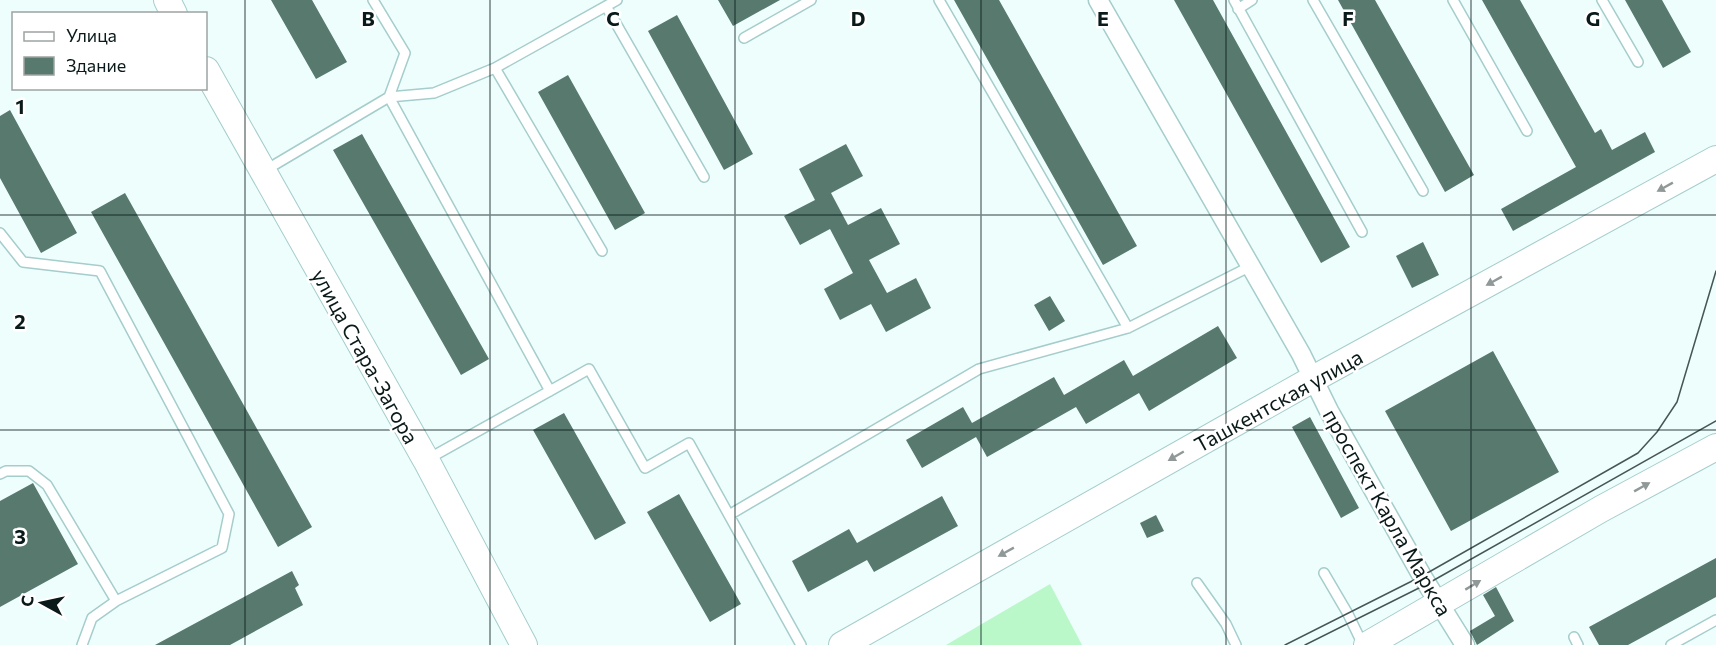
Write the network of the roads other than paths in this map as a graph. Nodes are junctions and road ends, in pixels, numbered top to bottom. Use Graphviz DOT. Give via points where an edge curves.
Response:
graph roads {
  1 [pos="373,0"];
  2 [pos="616,0"];
  3 [pos="811,0"];
  4 [pos="939,0"];
  5 [pos="1098,0"];
  6 [pos="1252,0"];
  7 [pos="1313,0"];
  8 [pos="1453,0"];
  9 [pos="1602,0"];
  10 [pos="1236,4"];
  11 [pos="606,6"];
  12 [pos="744,38"];
  13 [pos="1638,62"];
  14 [pos="495,68"];
  15 [pos="207,72"];
  16 [pos="389,97"];
  17 [pos="1527,131"];
  18 [pos="1716,159"];
  19 [pos="262,172"];
  20 [pos="704,177"];
  21 [pos="1424,191"];
  22 [pos="1362,232"];
  23 [pos="0,233"];
  24 [pos="602,251"];
  25 [pos="1249,267"];
  26 [pos="1128,328"];
  27 [pos="1312,379"];
  28 [pos="550,391"];
  29 [pos="1716,447"];
  30 [pos="426,460"];
  31 [pos="0,474"];
  32 [pos="729,516"];
  33 [pos="1324,573"];
  34 [pos="1197,583"];
  35 [pos="116,601"];
  36 [pos="1440,604"];
  37 [pos="1716,620"];
  38 [pos="82,645"];
  39 [pos="524,645"];
  40 [pos="801,645"];
  41 [pos="842,645"];
  42 [pos="1236,645"];
  43 [pos="1363,645"];
  44 [pos="1367,645"];
  45 [pos="1465,645"];
  46 [pos="1671,645"];
  1 -- 16 [label="lane" via="405,53"];
  2 -- 11 [label="lane"];
  3 -- 12 [label="lane"];
  4 -- 26 [label="lane"];
  5 -- 25 [label="street, проспект Карла Маркса"];
  6 -- 10 [label="lane"];
  7 -- 21 [label="lane"];
  8 -- 17 [label="lane"];
  9 -- 13 [label="lane"];
  10 -- 22 [label="lane"];
  11 -- 14 [label="lane"];
  11 -- 20 [label="lane"];
  14 -- 16 [label="lane" via="434,93"];
  14 -- 24 [label="lane"];
  15 -- 19 [label="main road, улица Стара-Загора"];
  16 -- 19 [label="lane"];
  16 -- 28 [label="lane"];
  18 -- 27 [label="main road, Ташкентская улица, one-way"];
  19 -- 30 [label="main road, улица Стара-Загора"];
  23 -- 35 [label="lane" via="23,262 100,271 229,514 222,548"];
  25 -- 26 [label="lane"];
  25 -- 27 [label="street, проспект Карла Маркса"];
  26 -- 32 [label="lane" via="979,369"];
  27 -- 36 [label="street, проспект Карла Маркса"];
  27 -- 41 [label="main road, Ташкентская улица, one-way"];
  28 -- 30 [label="lane"];
  28 -- 32 [label="lane" via="589,369 645,468 689,443"];
  36 -- 29 [label="main road, one-way"];
  30 -- 39 [label="main road, улица Стара-Загора"];
  31 -- 35 [label="lane" via="29,471 47,485"];
  32 -- 40 [label="lane"];
  33 -- 43 [label="lane"];
  34 -- 42 [label="lane"];
  35 -- 38 [label="lane" via="92,618"];
  36 -- 44 [label="main road"];
  36 -- 45 [label="street, проспект Карла Маркса"];
  37 -- 46 [label="lane"];
}
